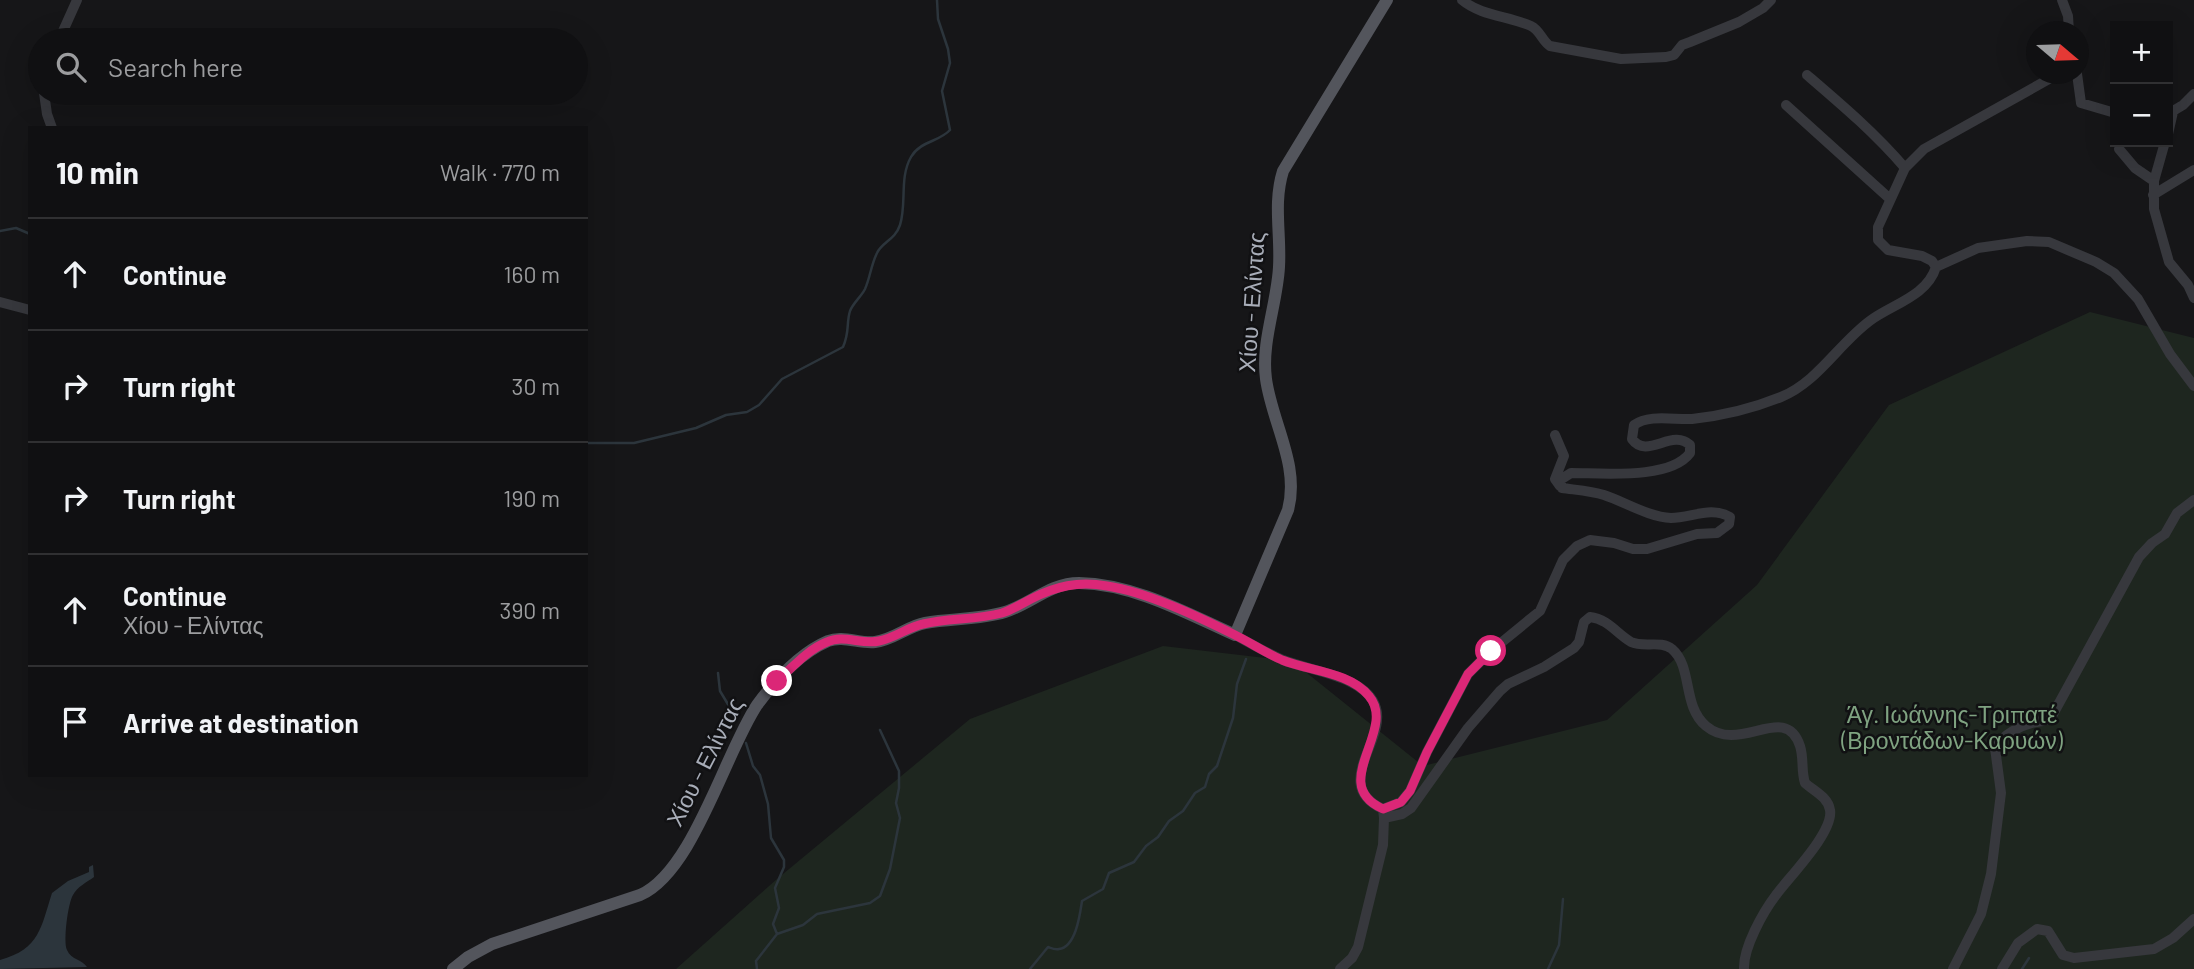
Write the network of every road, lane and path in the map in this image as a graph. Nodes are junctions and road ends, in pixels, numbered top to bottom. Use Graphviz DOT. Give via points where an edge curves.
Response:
graph roads {
  1 [pos="77,0"];
  2 [pos="1387,0"];
  3 [pos="1462,0"];
  4 [pos="1771,0"];
  5 [pos="2062,0"];
  6 [pos="2068,21"];
  7 [pos="64,28"];
  8 [pos="1807,75"];
  9 [pos="2039,84"];
  10 [pos="2078,84"];
  11 [pos="2194,94"];
  12 [pos="46,105"];
  13 [pos="1786,105"];
  14 [pos="2173,111"];
  15 [pos="2110,112"];
  16 [pos="51,126"];
  17 [pos="2164,147"];
  18 [pos="2119,149"];
  19 [pos="1905,168"];
  20 [pos="2194,170"];
  21 [pos="2154,181"];
  22 [pos="2153,195"];
  23 [pos="1890,199"];
  24 [pos="1936,267"];
  25 [pos="2194,298"];
  26 [pos="0,302"];
  27 [pos="28,309"];
  28 [pos="2194,386"];
  29 [pos="1555,435"];
  30 [pos="1560,486"];
  31 [pos="2194,500"];
  32 [pos="1235,635"];
  33 [pos="1383,813"];
  34 [pos="2194,919"];
  35 [pos="453,969"];
  36 [pos="1340,969"];
  37 [pos="1744,969"];
  38 [pos="1952,969"];
  39 [pos="2002,969"];
  1 -- 7 [label="street"];
  2 -- 32 [label="main road, Χίου - Ελίντας" via="1283,171 1278,188 1279,266 1265,369 1286,450 1291,493"];
  3 -- 4 [label="street" via="1484,12 1533,26 1550,46 1621,59 1672,56"];
  5 -- 6 [label="street"];
  8 -- 19 [label="street" via="1864,124"];
  9 -- 19 [label="street" via="1924,149"];
  10 -- 15 [label="street" via="2081,103"];
  11 -- 14 [label="street"];
  12 -- 16 [label="street"];
  13 -- 23 [label="street"];
  17 -- 21 [label="street"];
  18 -- 21 [label="street"];
  19 -- 23 [label="street"];
  20 -- 22 [label="street"];
  21 -- 22 [label="street"];
  22 -- 25 [label="street" via="2167,258"];
  23 -- 24 [label="street" via="1878,227 1878,240 1888,250 1922,256"];
  24 -- 28 [label="street" via="1978,248 2026,241 2049,242 2096,262 2115,273 2138,299"];
  24 -- 30 [label="street" via="1921,289 1870,321 1793,391 1731,412 1634,425 1632,439 1637,445 1686,441 1690,453 1680,463 1652,471 1571,473 1563,476"];
  26 -- 27 [label="street"];
  29 -- 30 [label="street" via="1564,456 1555,479"];
  30 -- 33 [label="street" via="1597,493 1671,518 1716,513 1727,514 1730,520 1726,529 1717,533 1647,548 1590,540 1577,546 1563,560 1540,611 1468,674 1410,791"];
  31 -- 38 [label="street" via="2140,557 2052,716 1997,743 2001,793 1991,874 1981,914"];
  32 -- 33 [label="street" via="1282,660 1343,678 1369,696 1377,719 1363,758 1361,781 1367,799"];
  32 -- 35 [label="main road, Χίου - Ελίντας" via="1135,593 1074,583 1004,612 925,623 877,642 827,642 803,658 757,705 696,827 660,882 640,895 492,944"];
  33 -- 36 [label="street" via="1383,845 1358,947"];
  33 -- 37 [label="street" via="1402,814 1411,808 1500,691 1574,648 1590,617 1606,622 1631,642 1669,647 1679,658 1690,704 1704,725 1736,737 1771,727 1790,730 1800,745 1805,783 1823,797 1830,812 1827,829 1774,898 1745,954"];
  34 -- 39 [label="street" via="2169,941 2150,950 2074,958 2063,955 2048,931 2037,929 2018,943"];
}
